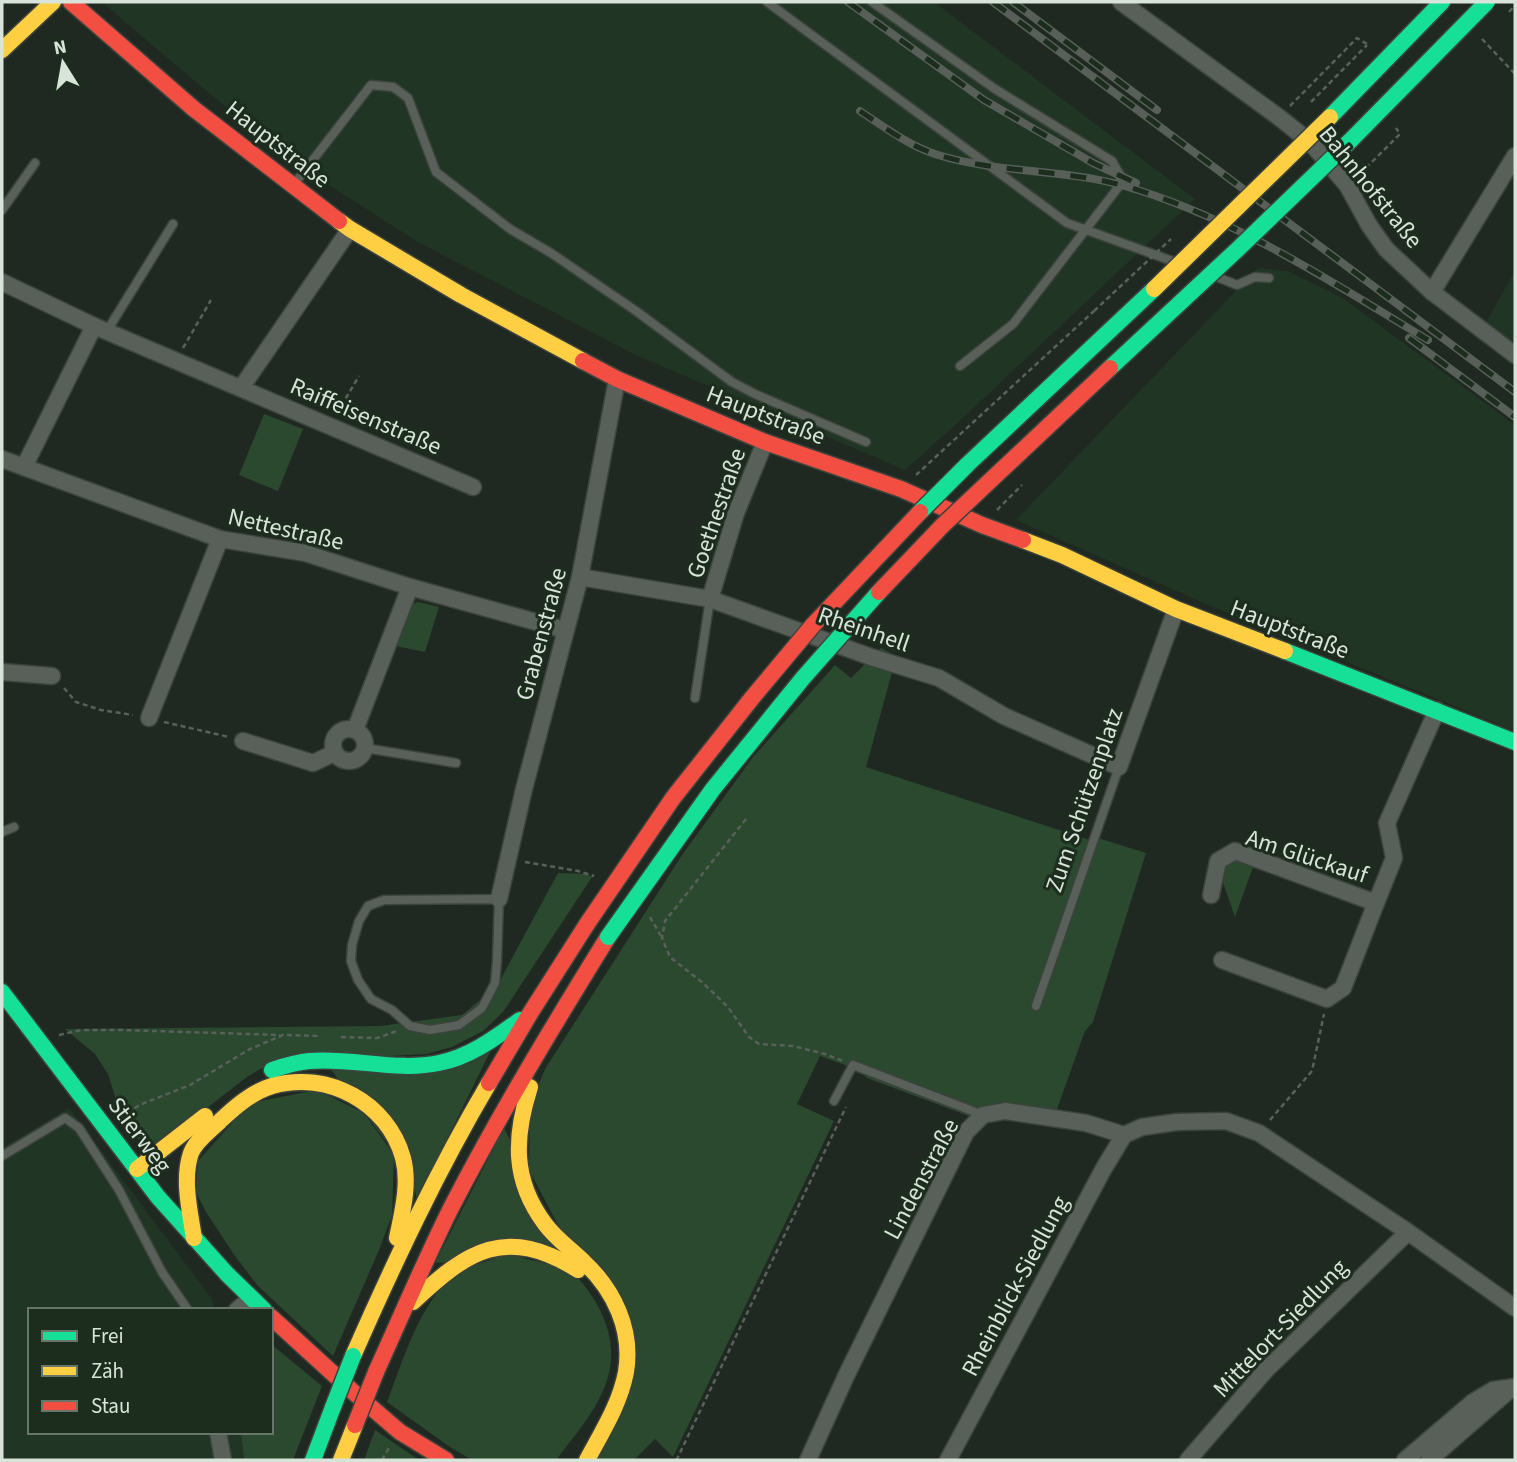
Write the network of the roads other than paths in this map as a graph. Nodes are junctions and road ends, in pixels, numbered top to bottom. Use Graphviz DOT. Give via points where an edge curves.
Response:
graph roads {
  1 [pos="53,2"];
  2 [pos="71,2"];
  3 [pos="768,2"];
  4 [pos="872,2"];
  5 [pos="1121,2"];
  6 [pos="1442,2"];
  7 [pos="1487,2"];
  8 [pos="2,50"];
  9 [pos="1515,156"];
  10 [pos="35,163"];
  11 [pos="293,185"];
  12 [pos="2,210"];
  13 [pos="173,224"];
  14 [pos="350,229"];
  15 [pos="1086,230"];
  16 [pos="1187,266"];
  17 [pos="1200,271"];
  18 [pos="1269,278"];
  19 [pos="2,282"];
  20 [pos="1432,292"];
  21 [pos="100,329"];
  22 [pos="1515,355"];
  23 [pos="960,366"];
  24 [pos="617,379"];
  25 [pos="241,388"];
  26 [pos="765,442"];
  27 [pos="866,442"];
  28 [pos="2,459"];
  29 [pos="24,467"];
  30 [pos="473,487"];
  31 [pos="220,539"];
  32 [pos="580,577"];
  33 [pos="410,586"];
  34 [pos="710,599"];
  35 [pos="1176,609"];
  36 [pos="565,630"];
  37 [pos="2,672"];
  38 [pos="52,676"];
  39 [pos="695,698"];
  40 [pos="1437,710"];
  41 [pos="149,718"];
  42 [pos="355,730"];
  43 [pos="243,741"];
  44 [pos="1515,742"];
  45 [pos="365,748"];
  46 [pos="334,753"];
  47 [pos="456,763"];
  48 [pos="1119,767"];
  49 [pos="14,827"];
  50 [pos="2,832"];
  51 [pos="1211,895"];
  52 [pos="499,899"];
  53 [pos="1376,903"];
  54 [pos="1222,960"];
  55 [pos="2,992"];
  56 [pos="1036,1006"];
  57 [pos="531,1012"];
  58 [pos="543,1040"];
  59 [pos="834,1101"];
  60 [pos="983,1115"];
  61 [pos="1124,1135"];
  62 [pos="192,1149"];
  63 [pos="2,1156"];
  64 [pos="175,1163"];
  65 [pos="137,1169"];
  66 [pos="1408,1232"];
  67 [pos="194,1238"];
  68 [pos="392,1268"];
  69 [pos="257,1304"];
  70 [pos="187,1308"];
  71 [pos="1515,1308"];
  72 [pos="403,1312"];
  73 [pos="273,1319"];
  74 [pos="1515,1386"];
  75 [pos="218,1434"];
  76 [pos="578,1445"];
  77 [pos="223,1460"];
  78 [pos="313,1460"];
  79 [pos="341,1460"];
  80 [pos="446,1460"];
  81 [pos="587,1460"];
  82 [pos="807,1460"];
  83 [pos="948,1460"];
  84 [pos="1188,1460"];
  85 [pos="1405,1460"];
  86 [pos="1429,1460"];
  1 -- 8 [label="main road"];
  2 -- 11 [label="main road, Hauptstraße" via="194,109"];
  3 -- 15 [label="lane" via="1067,223"];
  4 -- 15 [label="lane" via="995,89 1112,161 1120,185"];
  5 -- 20 [label="street, Bahnhofstraße" via="1310,142 1347,185 1386,249"];
  6 -- 57 [label="main road, bridge" via="1266,181 968,464 842,593 673,798"];
  7 -- 58 [label="main road, bridge" via="1238,249 942,526 872,599 713,789 642,886"];
  9 -- 20 [label="street"];
  10 -- 12 [label="lane"];
  11 -- 14 [label="main road, Hauptstraße"];
  11 -- 27 [label="lane" via="371,85 393,87 408,98 436,172 510,229 636,311 732,382"];
  13 -- 21 [label="lane"];
  14 -- 24 [label="main road, Hauptstraße"];
  14 -- 25 [label="street"];
  15 -- 16 [label="lane"];
  15 -- 23 [label="lane" via="1013,324"];
  17 -- 18 [label="lane" via="1237,285 1255,277"];
  19 -- 21 [label="street, Raiffeisenstraße"];
  20 -- 22 [label="street, Bahnhofstraße"];
  21 -- 25 [label="street, Raiffeisenstraße"];
  21 -- 29 [label="street"];
  24 -- 26 [label="main road, Hauptstraße"];
  24 -- 32 [label="street, Grabenstraße"];
  25 -- 30 [label="street, Raiffeisenstraße"];
  26 -- 34 [label="street, Goethestraße" via="736,513"];
  26 -- 35 [label="main road, Hauptstraße" via="901,489 1062,555"];
  28 -- 29 [label="street, Nettestraße"];
  29 -- 31 [label="street, Nettestraße"];
  31 -- 33 [label="street, Nettestraße" via="305,553"];
  31 -- 41 [label="street"];
  32 -- 34 [label="street, Rheinhell"];
  32 -- 36 [label="street, Grabenstraße"];
  33 -- 36 [label="street, Nettestraße"];
  33 -- 42 [label="street"];
  34 -- 39 [label="lane"];
  34 -- 48 [label="street, Rheinhell" via="939,678 1004,716"];
  35 -- 40 [label="main road, Hauptstraße"];
  35 -- 48 [label="street, Zum Schützenplatz"];
  36 -- 52 [label="street, Grabenstraße"];
  37 -- 38 [label="street"];
  40 -- 44 [label="main road, Hauptstraße"];
  40 -- 53 [label="street, Am Glückauf" via="1387,823 1394,858"];
  42 -- 45 [label="street" via="363,737"];
  42 -- 46 [label="street" via="343,729 335,737"];
  43 -- 46 [label="street" via="313,763"];
  45 -- 46 [label="street" via="359,758 348,761"];
  45 -- 47 [label="lane"];
  48 -- 56 [label="lane, Zum Schützenplatz"];
  49 -- 50 [label="lane"];
  51 -- 53 [label="street, Am Glückauf" via="1218,860 1235,851"];
  52 -- 52 [label="lane" via="495,983 482,1008 458,1026 430,1030 410,1026 371,999 358,980 351,961 352,944 368,906 384,900"];
  53 -- 54 [label="street, Am Glückauf" via="1343,988 1327,999"];
  55 -- 65 [label="main road, Stierweg"];
  57 -- 65 [label="main road" via="489,1044 446,1062 400,1066 316,1060 282,1066 251,1082"];
  57 -- 68 [label="main road" via="457,1137"];
  58 -- 72 [label="main road" via="450,1211"];
  58 -- 81 [label="main road" via="519,1120 521,1177 547,1226 607,1288 623,1322 628,1355 618,1403"];
  59 -- 60 [label="lane" via="853,1065"];
  60 -- 61 [label="street, Lindenstraße" via="1005,1111 1086,1123"];
  60 -- 82 [label="street, Lindenstraße" via="966,1132"];
  61 -- 66 [label="street" via="1154,1125 1226,1121 1259,1133"];
  61 -- 83 [label="street, Rheinblick-Siedlung"];
  62 -- 64 [label="main road"];
  62 -- 67 [label="main road" via="187,1182"];
  62 -- 68 [label="main road" via="243,1101 271,1086 312,1082 352,1093 391,1130 403,1158 405,1191"];
  63 -- 70 [label="lane, Stierweg" via="65,1118 79,1128"];
  65 -- 67 [label="main road, Stierweg" via="154,1182"];
  66 -- 71 [label="street"];
  66 -- 84 [label="street, Mittelort-Siedlung" via="1266,1370"];
  67 -- 69 [label="main road, Stierweg"];
  68 -- 78 [label="main road, bridge"];
  72 -- 76 [label="main road" via="449,1269 497,1248 531,1247 580,1272 606,1305 614,1326 617,1368 603,1407"];
  72 -- 79 [label="main road, bridge"];
  73 -- 80 [label="main road" via="400,1432"];
  74 -- 85 [label="street" via="1493,1390 1473,1402"];
  74 -- 86 [label="street"];
  75 -- 77 [label="street"];
}
